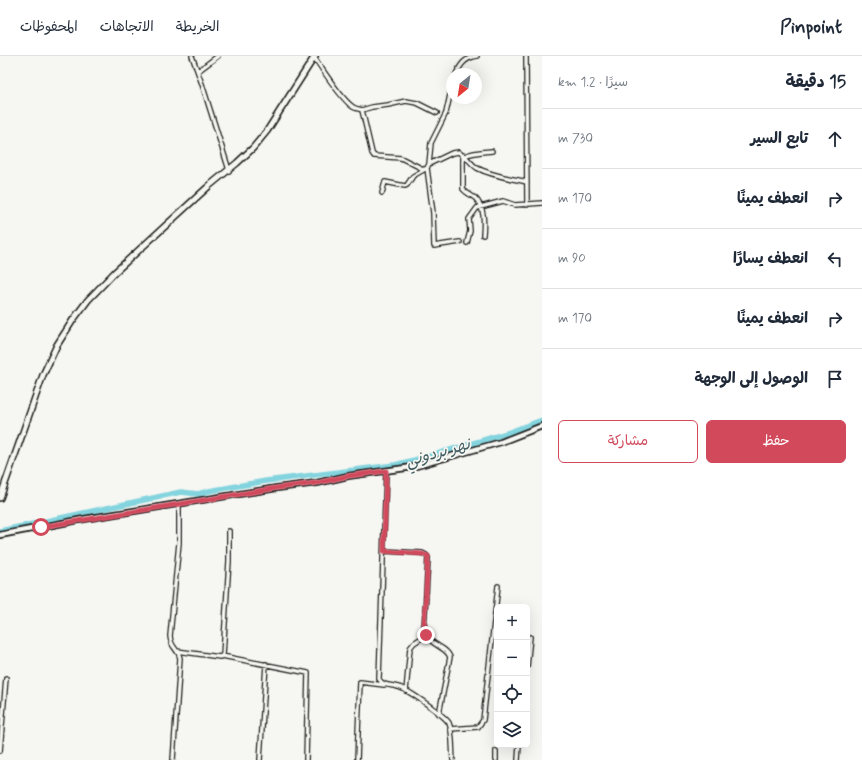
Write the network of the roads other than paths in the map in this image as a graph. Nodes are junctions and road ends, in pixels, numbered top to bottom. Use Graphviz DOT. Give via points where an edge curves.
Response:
graph roads {
  1 [pos="192,56"];
  2 [pos="218,56"];
  3 [pos="314,56"];
  4 [pos="477,56"];
  5 [pos="526,56"];
  6 [pos="460,68"];
  7 [pos="198,71"];
  8 [pos="448,104"];
  9 [pos="362,110"];
  10 [pos="437,113"];
  11 [pos="492,151"];
  12 [pos="464,156"];
  13 [pos="427,167"];
  14 [pos="229,170"];
  15 [pos="527,182"];
  16 [pos="382,194"];
  17 [pos="542,203"];
  18 [pos="527,205"];
  19 [pos="481,206"];
  20 [pos="484,235"];
  21 [pos="460,242"];
  22 [pos="467,244"];
  23 [pos="542,426"];
  24 [pos="386,471"];
  25 [pos="0,498"];
  26 [pos="178,505"];
  27 [pos="230,531"];
  28 [pos="0,535"];
  29 [pos="384,551"];
  30 [pos="498,586"];
  31 [pos="426,635"];
  32 [pos="177,651"];
  33 [pos="222,656"];
  34 [pos="266,664"];
  35 [pos="6,678"];
  36 [pos="387,685"];
  37 [pos="406,691"];
  38 [pos="439,714"];
  39 [pos="450,729"];
  40 [pos="519,748"];
  41 [pos="0,751"];
  42 [pos="496,751"];
  43 [pos="173,760"];
  44 [pos="260,760"];
  45 [pos="306,760"];
  46 [pos="357,760"];
  47 [pos="453,760"];
  48 [pos="496,760"];
  49 [pos="518,760"];
  1 -- 7 [label="street"];
  2 -- 7 [label="street"];
  3 -- 9 [label="street" via="347,101 353,107"];
  3 -- 14 [label="main road" via="267,131"];
  4 -- 6 [label="street" via="464,61"];
  5 -- 15 [label="street"];
  7 -- 14 [label="street"];
  8 -- 13 [label="street" via="431,143"];
  9 -- 10 [label="street" via="406,101"];
  9 -- 13 [label="street" via="374,156 401,158"];
  11 -- 12 [label="street"];
  12 -- 13 [label="street" via="455,152"];
  12 -- 15 [label="street" via="482,170"];
  12 -- 19 [label="street" via="463,189"];
  13 -- 16 [label="street" via="413,176 405,186 385,182"];
  13 -- 21 [label="street" via="434,246"];
  14 -- 25 [label="main road" via="115,272 73,320 57,345 43,375"];
  15 -- 18 [label="street"];
  17 -- 18 [label="street"];
  18 -- 19 [label="street" via="503,201"];
  19 -- 20 [label="street"];
  19 -- 22 [label="street" via="469,219 470,234"];
  23 -- 24 [label="street" via="489,445 413,467"];
  24 -- 26 [label="street"];
  24 -- 29 [label="street"];
  26 -- 28 [label="street"];
  26 -- 32 [label="street" via="179,543 170,636 171,644"];
  27 -- 33 [label="street"];
  29 -- 31 [label="street" via="428,556 424,627"];
  29 -- 36 [label="street" via="379,676 381,682"];
  30 -- 39 [label="street" via="483,720 478,727"];
  31 -- 37 [label="street" via="410,648"];
  31 -- 38 [label="street" via="433,644 448,652 450,657"];
  32 -- 33 [label="street"];
  32 -- 43 [label="street" via="180,658"];
  33 -- 34 [label="street"];
  34 -- 44 [label="street"];
  34 -- 45 [label="street" via="309,674"];
  35 -- 41 [label="street"];
  36 -- 37 [label="street"];
  36 -- 46 [label="street" via="360,682"];
  37 -- 38 [label="street"];
  38 -- 39 [label="street" via="447,720"];
  39 -- 47 [label="street"];
  40 -- 49 [label="street"];
  42 -- 48 [label="street"];
}
